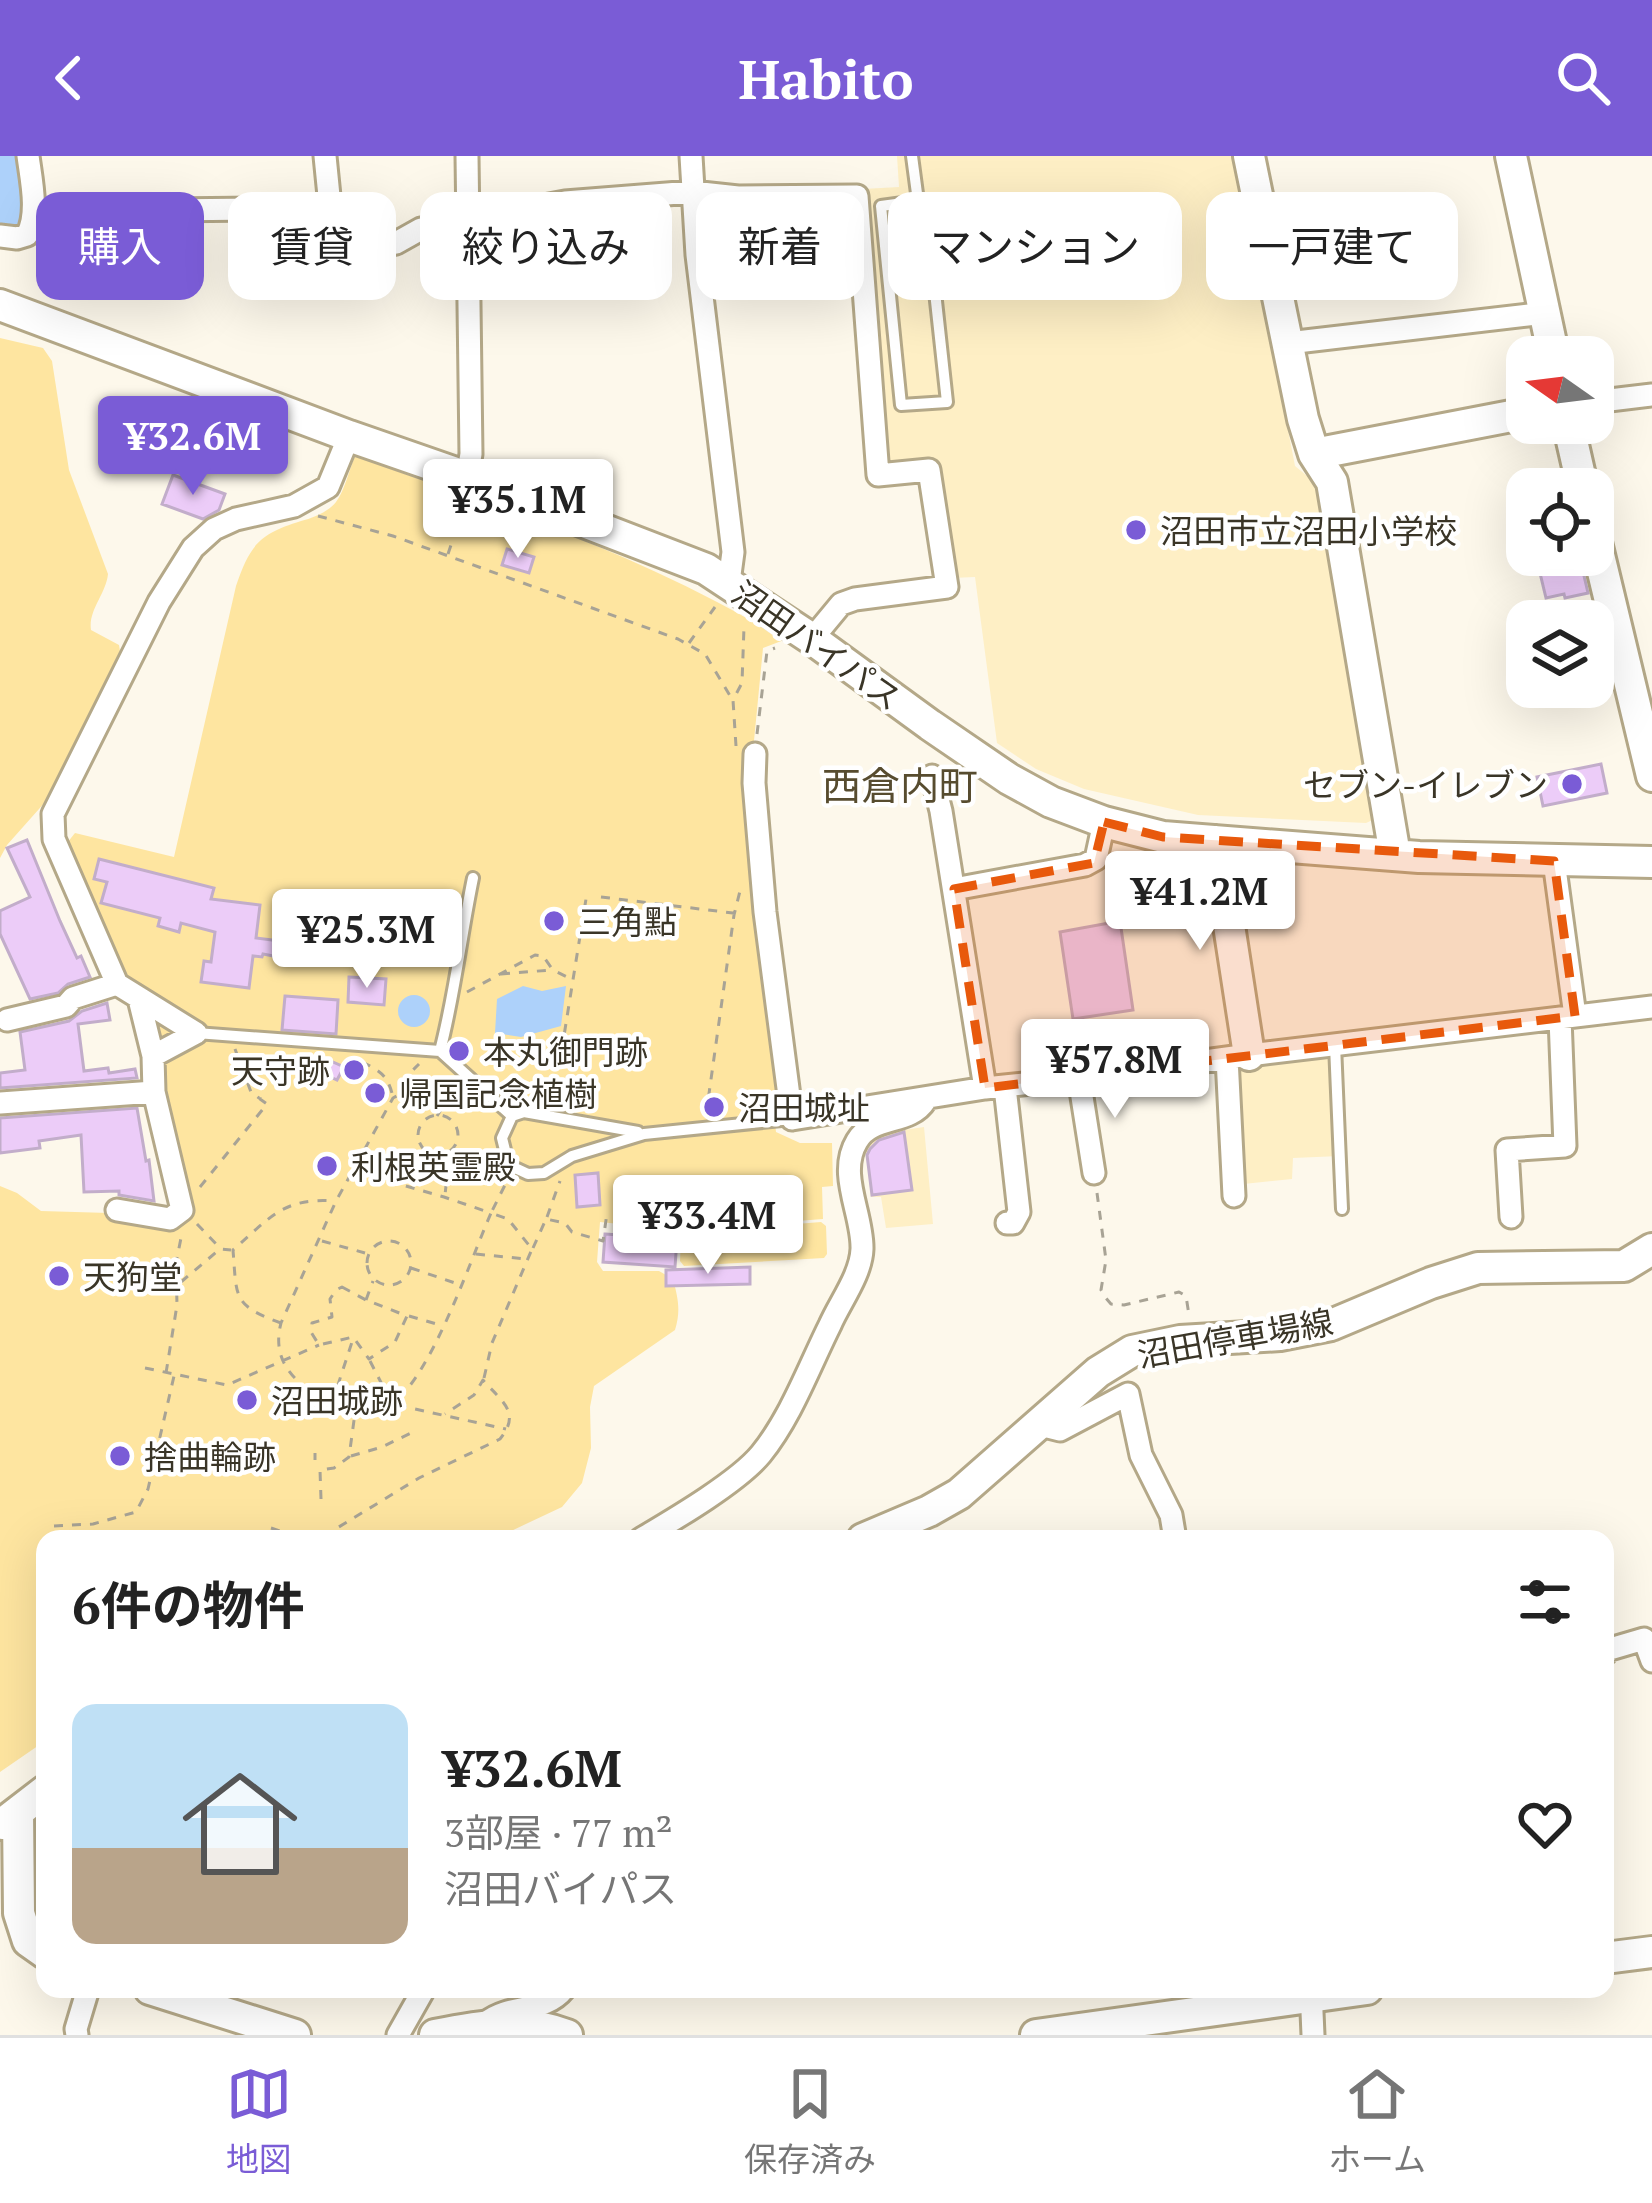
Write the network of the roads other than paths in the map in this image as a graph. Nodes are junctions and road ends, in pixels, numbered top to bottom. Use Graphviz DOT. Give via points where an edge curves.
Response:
graph roads {
  1 [pos="28,156"];
  2 [pos="325,156"];
  3 [pos="467,156"];
  4 [pos="691,156"];
  5 [pos="913,156"];
  6 [pos="1249,156"];
  7 [pos="1511,156"];
  8 [pos="328,192"];
  9 [pos="469,192"];
  10 [pos="692,192"];
  11 [pos="917,192"];
  12 [pos="672,194"];
  13 [pos="918,201"];
  14 [pos="0,236"];
  15 [pos="470,300"];
  16 [pos="0,305"];
  17 [pos="1545,314"];
  18 [pos="1550,336"];
  19 [pos="1288,343"];
  20 [pos="1652,394"];
  21 [pos="1614,399"];
  22 [pos="1506,417"];
  23 [pos="349,436"];
  24 [pos="1314,454"];
  25 [pos="467,477"];
  26 [pos="1604,576"];
  27 [pos="725,590"];
  28 [pos="812,639"];
  29 [pos="745,748"];
  30 [pos="932,776"];
  31 [pos="1652,776"];
  32 [pos="1104,822"];
  33 [pos="1216,841"];
  34 [pos="1395,855"];
  35 [pos="1554,861"];
  36 [pos="1652,862"];
  37 [pos="472,878"];
  38 [pos="954,889"];
  39 [pos="116,984"];
  40 [pos="140,999"];
  41 [pos="1652,1007"];
  42 [pos="1568,1017"];
  43 [pos="7,1020"];
  44 [pos="196,1033"];
  45 [pos="1335,1045"];
  46 [pos="440,1052"];
  47 [pos="153,1056"];
  48 [pos="1238,1057"];
  49 [pos="1079,1078"];
  50 [pos="995,1087"];
  51 [pos="154,1092"];
  52 [pos="928,1096"];
  53 [pos="0,1103"];
  54 [pos="512,1116"];
  55 [pos="792,1119"];
  56 [pos="644,1133"];
  57 [pos="1094,1173"];
  58 [pos="1234,1196"];
  59 [pos="1342,1209"];
  60 [pos="117,1210"];
  61 [pos="1511,1217"];
  62 [pos="1007,1223"];
  63 [pos="1652,1249"];
  64 [pos="1040,1425"];
  65 [pos="654,1530"];
  66 [pos="884,1530"];
  67 [pos="1174,1530"];
  68 [pos="1614,1648"];
  69 [pos="1652,1661"];
  70 [pos="36,1799"];
  71 [pos="9,1819"];
  72 [pos="36,1948"];
  73 [pos="1652,1952"];
  74 [pos="1614,1957"];
  75 [pos="85,1998"];
  76 [pos="178,1998"];
  77 [pos="419,1998"];
  78 [pos="558,1998"];
  79 [pos="1279,1998"];
  80 [pos="1312,1998"];
  81 [pos="482,2026"];
  82 [pos="77,2035"];
  83 [pos="295,2035"];
  84 [pos="398,2035"];
  85 [pos="434,2035"];
  86 [pos="567,2035"];
  87 [pos="1036,2035"];
  88 [pos="1313,2035"];
  1 -- 14 [label="street" via="32,227 27,236"];
  2 -- 8 [label="street"];
  3 -- 9 [label="street"];
  4 -- 10 [label="street"];
  5 -- 11 [label="lane"];
  6 -- 19 [label="street"];
  7 -- 17 [label="street"];
  10 -- 12 [label="street"];
  10 -- 27 [label="street" via="733,552"];
  10 -- 28 [label="street" via="857,196 878,475 929,470 947,587 855,598"];
  13 -- 13 [label="lane" via="926,200 947,402 901,405 881,206"];
  15 -- 25 [label="street"];
  16 -- 23 [label="street, 沼田バイパス"];
  17 -- 18 [label="street"];
  17 -- 19 [label="street"];
  19 -- 24 [label="street"];
  20 -- 21 [label="street"];
  22 -- 24 [label="street"];
  23 -- 25 [label="street, 沼田バイパス"];
  23 -- 39 [label="street" via="328,488 294,506 236,519 193,548 57,802 54,839"];
  24 -- 34 [label="street" via="1332,482"];
  25 -- 27 [label="street, 沼田バイパス" via="706,569"];
  26 -- 31 [label="street"];
  27 -- 28 [label="street, 沼田バイパス"];
  28 -- 32 [label="street, 沼田バイパス" via="1009,779"];
  29 -- 55 [label="street"];
  30 -- 38 [label="street"];
  32 -- 33 [label="street, 沼田バイパス"];
  32 -- 38 [label="street" via="1096,859 1085,865"];
  33 -- 34 [label="street, 沼田バイパス"];
  33 -- 48 [label="street"];
  34 -- 35 [label="street, 沼田バイパス"];
  35 -- 36 [label="street, 沼田バイパス"];
  35 -- 42 [label="street"];
  37 -- 46 [label="lane"];
  38 -- 50 [label="street"];
  39 -- 40 [label="street"];
  39 -- 43 [label="street"];
  40 -- 44 [label="street"];
  40 -- 47 [label="street"];
  41 -- 42 [label="street"];
  42 -- 45 [label="street"];
  42 -- 61 [label="street" via="1565,1146 1507,1150"];
  44 -- 46 [label="lane"];
  44 -- 47 [label="street"];
  45 -- 48 [label="street"];
  45 -- 59 [label="lane"];
  46 -- 54 [label="lane"];
  47 -- 51 [label="street"];
  48 -- 49 [label="street"];
  48 -- 58 [label="street"];
  49 -- 50 [label="street"];
  49 -- 57 [label="street"];
  50 -- 52 [label="street"];
  50 -- 62 [label="street" via="1018,1212"];
  51 -- 53 [label="street"];
  51 -- 60 [label="street" via="182,1210 170,1219"];
  52 -- 55 [label="street"];
  52 -- 65 [label="street" via="920,1110 869,1126 851,1154 862,1251 784,1419 738,1474"];
  54 -- 56 [label="lane"];
  54 -- 56 [label="lane" via="502,1138 506,1154 528,1174"];
  55 -- 56 [label="lane"];
  63 -- 64 [label="street, 沼田停車場線" via="1624,1266 1478,1268 1331,1325 1144,1348 1098,1372"];
  64 -- 66 [label="street, 沼田停車場線" via="959,1494"];
  64 -- 67 [label="street" via="1060,1430 1128,1394 1142,1455"];
  68 -- 69 [label="street" via="1644,1639"];
  70 -- 71 [label="street"];
  71 -- 72 [label="street" via="19,1913"];
  73 -- 74 [label="street"];
  75 -- 82 [label="street"];
  76 -- 83 [label="street"];
  77 -- 84 [label="street"];
  78 -- 81 [label="street" via="500,2012"];
  79 -- 87 [label="street"];
  80 -- 88 [label="street"];
  81 -- 85 [label="street"];
  81 -- 86 [label="street"];
}
